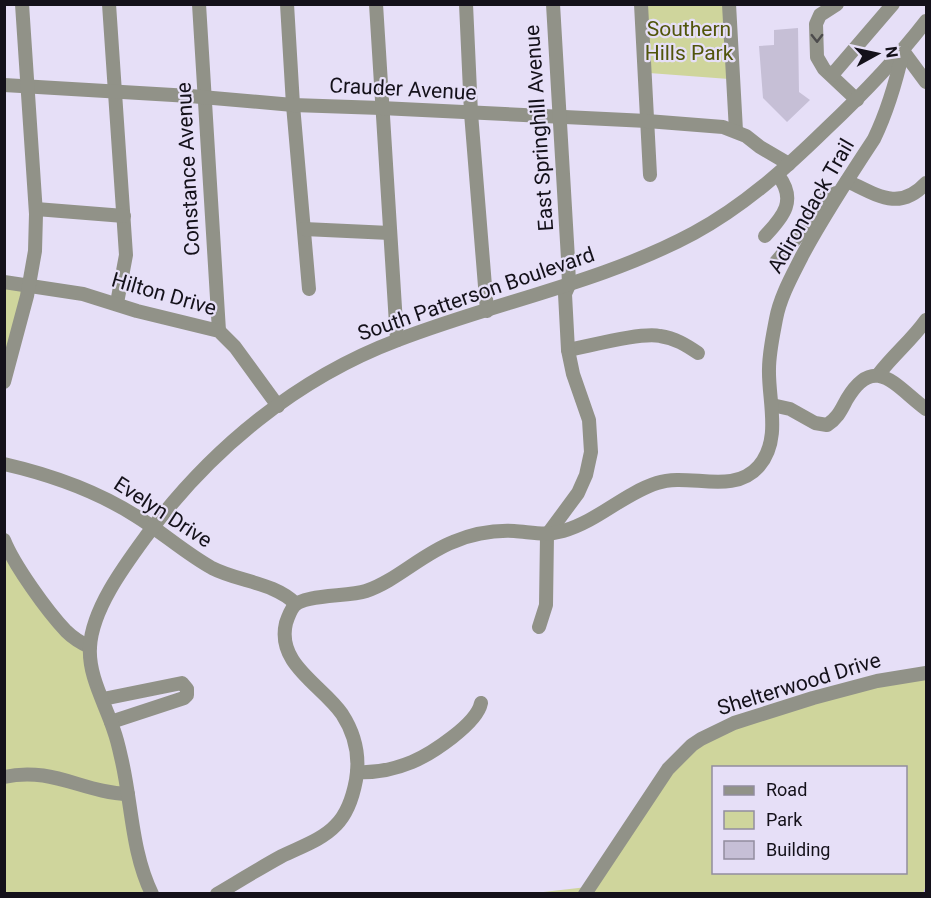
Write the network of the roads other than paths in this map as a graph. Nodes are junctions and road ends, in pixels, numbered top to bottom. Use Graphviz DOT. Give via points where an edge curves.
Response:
graph roads {
  1 [pos="22,4"];
  2 [pos="109,4"];
  3 [pos="199,4"];
  4 [pos="287,4"];
  5 [pos="376,4"];
  6 [pos="466,4"];
  7 [pos="552,4"];
  8 [pos="641,4"];
  9 [pos="729,4"];
  10 [pos="837,4"];
  11 [pos="892,4"];
  12 [pos="927,21"];
  13 [pos="903,51"];
  14 [pos="832,75"];
  15 [pos="927,82"];
  16 [pos="4,85"];
  17 [pos="27,86"];
  18 [pos="114,92"];
  19 [pos="205,98"];
  20 [pos="857,100"];
  21 [pos="293,105"];
  22 [pos="381,108"];
  23 [pos="471,113"];
  24 [pos="560,118"];
  25 [pos="647,122"];
  26 [pos="736,130"];
  27 [pos="789,164"];
  28 [pos="650,175"];
  29 [pos="778,175"];
  30 [pos="847,182"];
  31 [pos="927,183"];
  32 [pos="838,194"];
  33 [pos="36,209"];
  34 [pos="123,216"];
  35 [pos="304,229"];
  36 [pos="390,233"];
  37 [pos="765,236"];
  38 [pos="776,262"];
  39 [pos="4,282"];
  40 [pos="569,285"];
  41 [pos="28,286"];
  42 [pos="309,289"];
  43 [pos="117,303"];
  44 [pos="487,311"];
  45 [pos="927,320"];
  46 [pos="219,331"];
  47 [pos="397,340"];
  48 [pos="568,350"];
  49 [pos="698,353"];
  50 [pos="878,375"];
  51 [pos="4,382"];
  52 [pos="772,405"];
  53 [pos="278,406"];
  54 [pos="927,409"];
  55 [pos="4,464"];
  56 [pos="153,528"];
  57 [pos="547,534"];
  58 [pos="4,540"];
  59 [pos="296,604"];
  60 [pos="539,627"];
  61 [pos="90,647"];
  62 [pos="927,673"];
  63 [pos="103,699"];
  64 [pos="481,703"];
  65 [pos="111,722"];
  66 [pos="357,772"];
  67 [pos="4,777"];
  68 [pos="128,794"];
  69 [pos="152,894"];
  70 [pos="217,894"];
  71 [pos="585,894"];
  1 -- 17 [label="street"];
  2 -- 18 [label="street"];
  3 -- 19 [label="street, Constance Avenue"];
  4 -- 21 [label="street"];
  5 -- 22 [label="street"];
  6 -- 23 [label="street"];
  7 -- 24 [label="street, East Springhill Avenue"];
  8 -- 25 [label="street"];
  9 -- 26 [label="street"];
  10 -- 14 [label="street, one-way" via="824,11 816,24 817,57"];
  11 -- 14 [label="street"];
  12 -- 13 [label="street, South Patterson Boulevard"];
  13 -- 15 [label="street"];
  13 -- 20 [label="street, South Patterson Boulevard"];
  13 -- 30 [label="street, Adirondack Trail" via="882,123"];
  14 -- 20 [label="street"];
  16 -- 17 [label="street, Crauder Avenue"];
  17 -- 18 [label="street, Crauder Avenue"];
  17 -- 33 [label="street"];
  18 -- 19 [label="street, Crauder Avenue"];
  18 -- 34 [label="street"];
  19 -- 21 [label="street, Crauder Avenue"];
  19 -- 46 [label="street, Constance Avenue"];
  20 -- 27 [label="street, South Patterson Boulevard"];
  21 -- 22 [label="street, Crauder Avenue"];
  21 -- 35 [label="street"];
  22 -- 23 [label="street, Crauder Avenue"];
  22 -- 36 [label="street"];
  23 -- 24 [label="street, Crauder Avenue"];
  23 -- 44 [label="street"];
  24 -- 25 [label="street, Crauder Avenue"];
  24 -- 40 [label="street, East Springhill Avenue"];
  25 -- 26 [label="street, Crauder Avenue"];
  25 -- 28 [label="street"];
  26 -- 27 [label="street, Crauder Avenue"];
  27 -- 29 [label="street, South Patterson Boulevard"];
  29 -- 37 [label="street" via="788,197 786,208"];
  29 -- 40 [label="street, South Patterson Boulevard" via="724,216 693,233"];
  30 -- 31 [label="street" via="892,199 911,196"];
  30 -- 32 [label="street, Adirondack Trail"];
  32 -- 38 [label="street" via="826,197"];
  32 -- 52 [label="street, Adirondack Trail" via="794,272 776,316 769,366"];
  33 -- 34 [label="street"];
  33 -- 41 [label="street" via="35,251"];
  34 -- 43 [label="street" via="126,255"];
  35 -- 36 [label="street"];
  35 -- 42 [label="street"];
  36 -- 47 [label="street"];
  39 -- 41 [label="street, Hilton Drive"];
  40 -- 44 [label="street, South Patterson Boulevard"];
  40 -- 48 [label="street, East Springhill Avenue" via="565,294"];
  41 -- 43 [label="street, Hilton Drive"];
  41 -- 51 [label="street"];
  43 -- 46 [label="street, Hilton Drive"];
  44 -- 47 [label="street, South Patterson Boulevard"];
  45 -- 50 [label="street"];
  46 -- 53 [label="street, Hilton Drive"];
  47 -- 53 [label="street, South Patterson Boulevard" via="346,362"];
  48 -- 49 [label="street" via="652,335 678,341"];
  48 -- 57 [label="street, East Springhill Avenue" via="589,420 591,452 578,493"];
  50 -- 52 [label="street" via="854,387 839,414 827,425"];
  50 -- 54 [label="street"];
  52 -- 57 [label="street, Adirondack Trail" via="768,448 751,473 724,481 661,482 582,524"];
  53 -- 56 [label="street, South Patterson Boulevard" via="214,458"];
  55 -- 56 [label="street, Evelyn Drive" via="81,486"];
  56 -- 59 [label="street, Evelyn Drive" via="213,568 270,588"];
  56 -- 61 [label="street, South Patterson Boulevard" via="116,580 93,630"];
  57 -- 59 [label="street, Adirondack Trail" via="498,531 465,537 366,591 305,599"];
  57 -- 60 [label="street" via="546,605"];
  58 -- 61 [label="street" via="66,631"];
  59 -- 66 [label="street" via="284,632 287,651 348,725 357,755"];
  61 -- 63 [label="street, South Patterson Boulevard"];
  62 -- 71 [label="street, Shelterwood Drive" via="813,698 734,723 701,739 668,769"];
  63 -- 65 [label="street, South Patterson Boulevard"];
  63 -- 65 [label="street" via="182,683 187,689 184,698"];
  64 -- 66 [label="street" via="476,715 460,731 414,761"];
  65 -- 68 [label="street, South Patterson Boulevard"];
  66 -- 70 [label="street" via="351,800 331,829"];
  67 -- 68 [label="street" via="24,773 50,775"];
  68 -- 69 [label="street, South Patterson Boulevard" via="137,853"];
}
